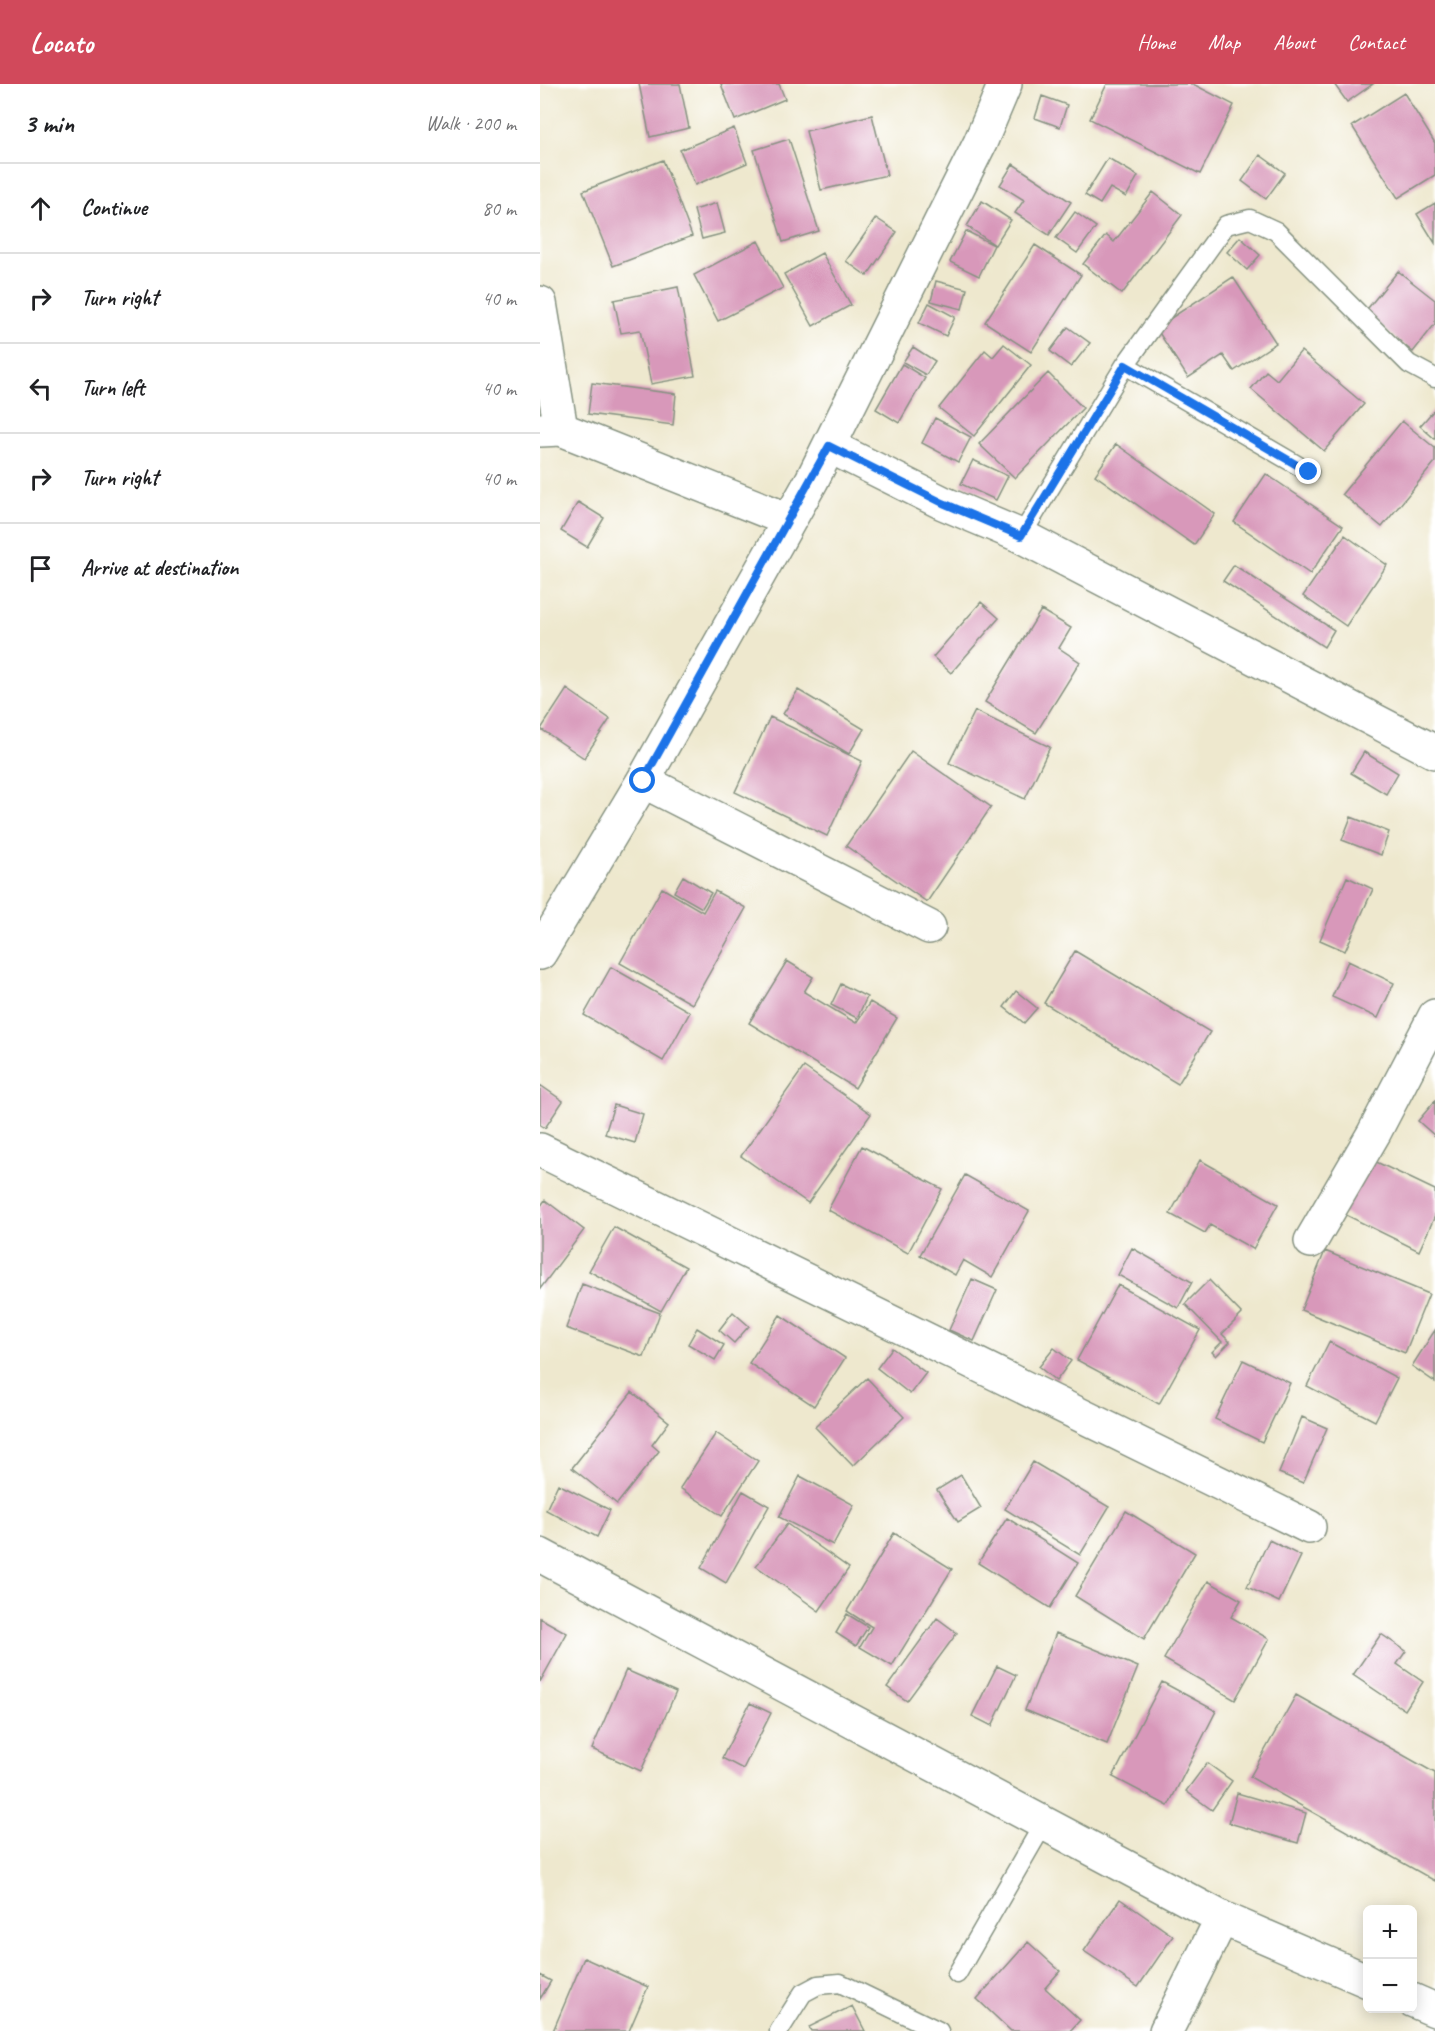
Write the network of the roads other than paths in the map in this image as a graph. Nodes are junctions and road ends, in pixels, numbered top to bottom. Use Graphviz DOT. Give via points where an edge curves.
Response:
graph roads {
  1 [pos="1005,84"];
  2 [pos="540,303"];
  3 [pos="1125,365"];
  4 [pos="1435,378"];
  5 [pos="551,430"];
  6 [pos="829,446"];
  7 [pos="1309,472"];
  8 [pos="789,520"];
  9 [pos="1021,536"];
  10 [pos="1435,752"];
  11 [pos="643,781"];
  12 [pos="930,927"];
  13 [pos="542,944"];
  14 [pos="1435,1016"];
  15 [pos="540,1150"];
  16 [pos="1311,1241"];
  17 [pos="1309,1527"];
  18 [pos="540,1555"];
  19 [pos="1044,1823"];
  20 [pos="1222,1918"];
  21 [pos="957,1974"];
  22 [pos="1363,1979"];
  23 [pos="1417,2002"];
  24 [pos="1435,2010"];
  25 [pos="779,2031"];
  26 [pos="939,2031"];
  27 [pos="1167,2031"];
  1 -- 6 [label="street" via="980,143"];
  2 -- 5 [label="street"];
  3 -- 4 [label="lane" via="1220,230 1250,219 1276,231 1409,364"];
  3 -- 7 [label="lane"];
  3 -- 9 [label="lane"];
  5 -- 8 [label="street"];
  6 -- 8 [label="street"];
  6 -- 9 [label="street" via="943,503"];
  8 -- 11 [label="street"];
  9 -- 10 [label="street"];
  11 -- 12 [label="street"];
  11 -- 13 [label="street"];
  14 -- 16 [label="street" via="1374,1133"];
  15 -- 17 [label="street"];
  18 -- 19 [label="street"];
  19 -- 20 [label="street"];
  19 -- 21 [label="lane"];
  20 -- 22 [label="street"];
  20 -- 27 [label="street"];
  23 -- 24 [label="street"];
  25 -- 26 [label="lane" via="802,1993 818,1985 840,1983"];
}
